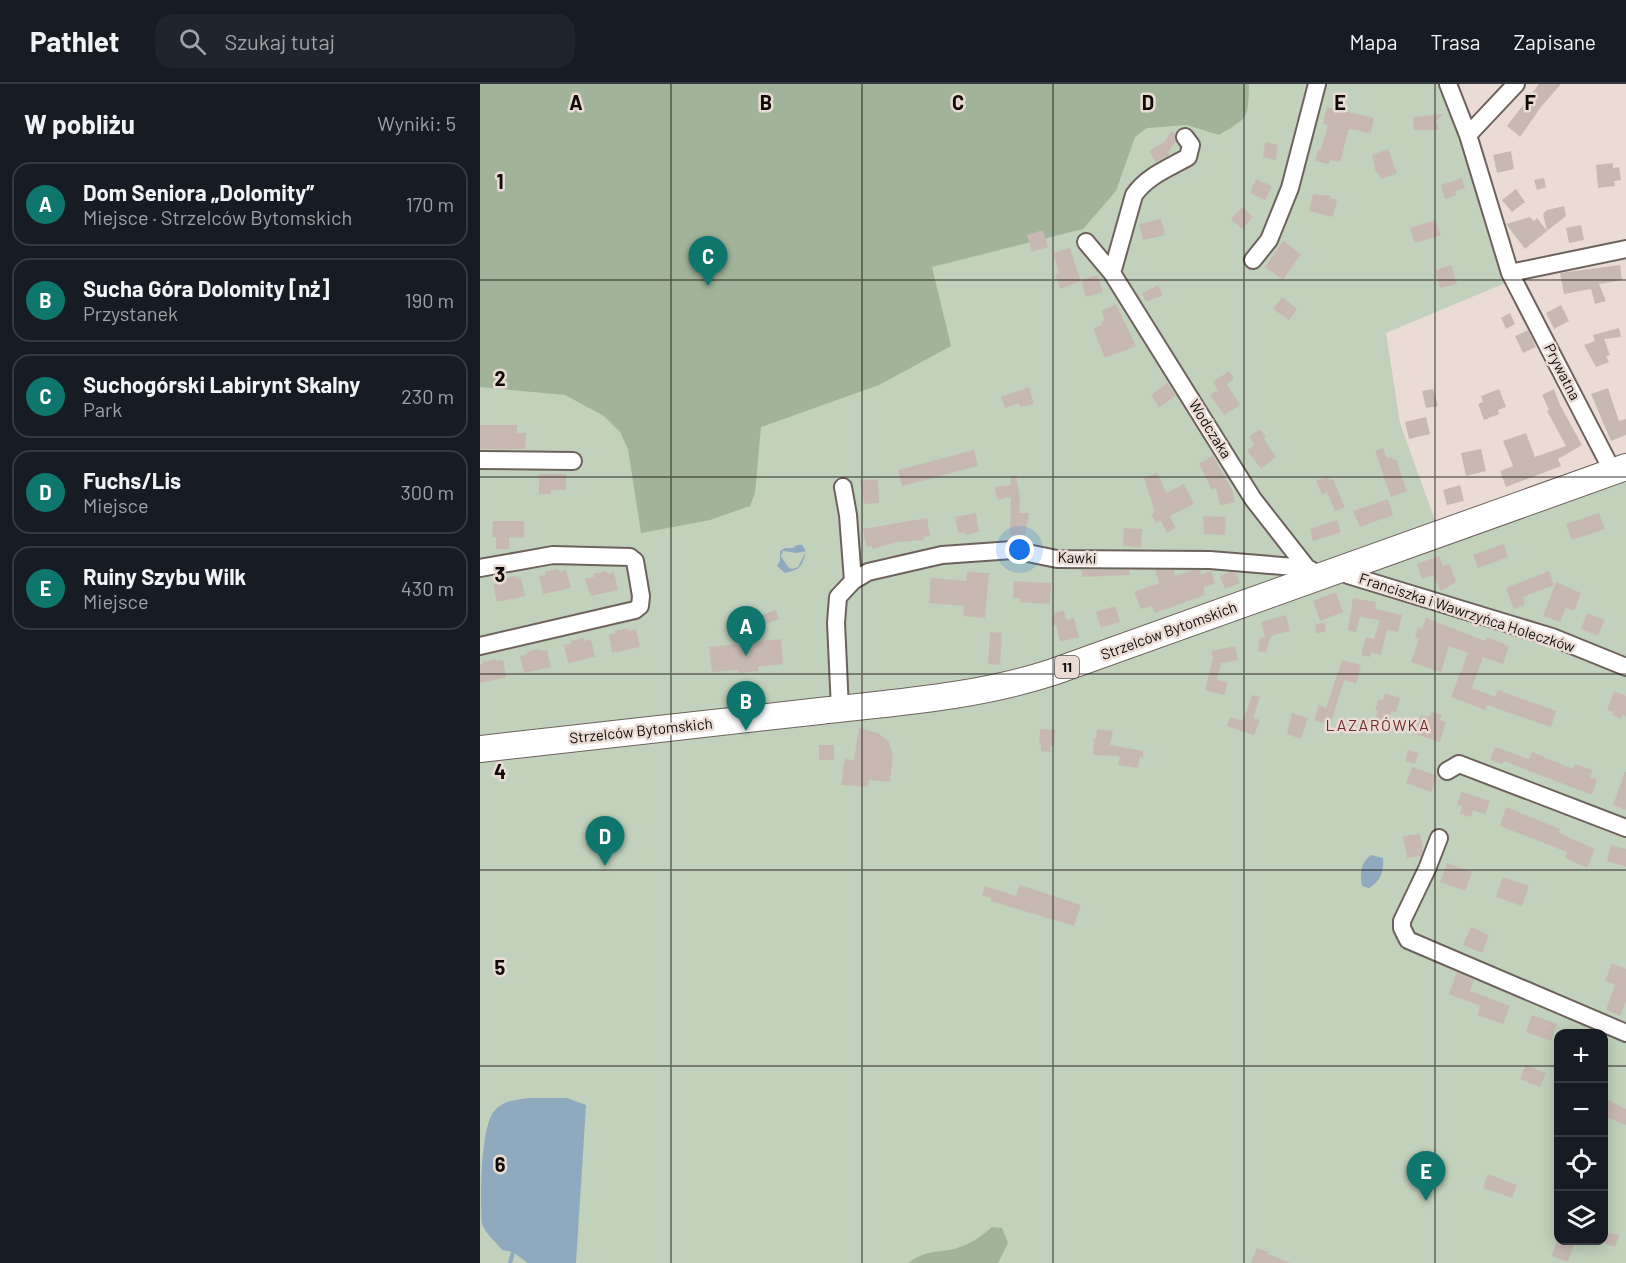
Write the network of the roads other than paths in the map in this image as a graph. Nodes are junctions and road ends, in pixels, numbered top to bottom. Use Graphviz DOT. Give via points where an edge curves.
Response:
graph roads {
  1 [pos="1317,84"];
  2 [pos="1448,84"];
  3 [pos="1516,84"];
  4 [pos="1468,135"];
  5 [pos="1185,136"];
  6 [pos="1086,242"];
  7 [pos="1626,249"];
  8 [pos="1253,260"];
  9 [pos="1112,273"];
  10 [pos="1510,273"];
  11 [pos="480,460"];
  12 [pos="573,461"];
  13 [pos="1619,470"];
  14 [pos="843,487"];
  15 [pos="480,568"];
  16 [pos="1344,569"];
  17 [pos="1312,572"];
  18 [pos="853,581"];
  19 [pos="480,646"];
  20 [pos="1626,667"];
  21 [pos="840,709"];
  22 [pos="480,749"];
  23 [pos="1447,771"];
  24 [pos="1626,828"];
  25 [pos="1439,838"];
  26 [pos="1626,1033"];
  1 -- 8 [label="street" via="1290,188 1269,240"];
  2 -- 4 [label="street, Prywatna"];
  3 -- 4 [label="street"];
  4 -- 10 [label="street, Prywatna"];
  5 -- 9 [label="street" via="1191,145 1188,157 1149,178 1134,195"];
  6 -- 9 [label="street, Wodczaka"];
  7 -- 10 [label="street"];
  9 -- 17 [label="street, Wodczaka" via="1253,499"];
  10 -- 13 [label="street, Prywatna"];
  11 -- 12 [label="street"];
  13 -- 16 [label="highway, Strzelców Bytomskich / 11"];
  14 -- 18 [label="street"];
  15 -- 19 [label="street" via="553,555 630,558 635,561 641,601 631,611"];
  16 -- 17 [label="highway, Strzelców Bytomskich / 11"];
  16 -- 20 [label="street, Franciszka i Wawrzyńca Holeczków" via="1348,575 1552,637"];
  17 -- 18 [label="street, Kawki" via="1210,560 1057,559 1013,550 942,555 868,572"];
  17 -- 21 [label="highway, Strzelców Bytomskich / 11" via="1029,680 970,694"];
  18 -- 21 [label="street" via="838,597"];
  21 -- 22 [label="highway, Strzelców Bytomskich / 11"];
  23 -- 24 [label="street" via="1459,764"];
  25 -- 26 [label="street" via="1402,921 1408,940"];
}
